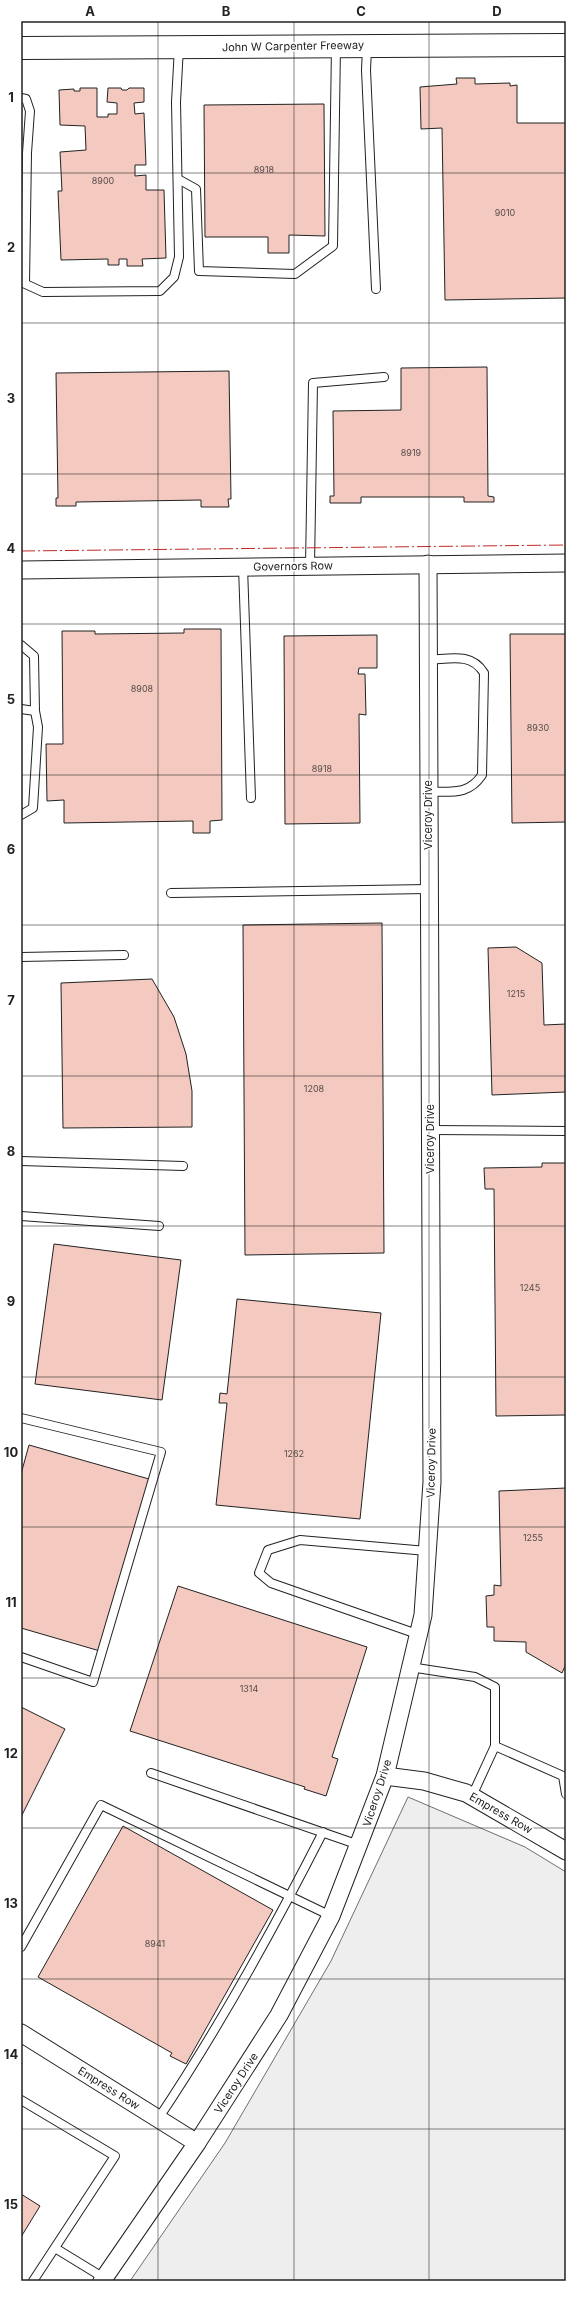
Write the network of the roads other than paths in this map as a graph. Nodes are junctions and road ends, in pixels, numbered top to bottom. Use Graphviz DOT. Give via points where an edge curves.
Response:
graph roads {
  1 [pos="336,45"];
  2 [pos="368,45"];
  3 [pos="566,46"];
  4 [pos="179,47"];
  5 [pos="21,48"];
  6 [pos="21,98"];
  7 [pos="178,179"];
  8 [pos="23,283"];
  9 [pos="376,289"];
  10 [pos="384,377"];
  11 [pos="566,563"];
  12 [pos="428,564"];
  13 [pos="310,566"];
  14 [pos="243,567"];
  15 [pos="21,570"];
  16 [pos="21,645"];
  17 [pos="428,660"];
  18 [pos="21,709"];
  19 [pos="34,711"];
  20 [pos="428,792"];
  21 [pos="251,798"];
  22 [pos="21,815"];
  23 [pos="428,890"];
  24 [pos="171,893"];
  25 [pos="124,955"];
  26 [pos="21,957"];
  27 [pos="430,1130"];
  28 [pos="566,1132"];
  29 [pos="21,1162"];
  30 [pos="183,1166"];
  31 [pos="21,1216"];
  32 [pos="159,1226"];
  33 [pos="21,1418"];
  34 [pos="427,1551"];
  35 [pos="417,1634"];
  36 [pos="21,1656"];
  37 [pos="409,1666"];
  38 [pos="495,1746"];
  39 [pos="150,1774"];
  40 [pos="385,1776"];
  41 [pos="566,1794"];
  42 [pos="472,1796"];
  43 [pos="323,1832"];
  44 [pos="359,1845"];
  45 [pos="566,1851"];
  46 [pos="291,1896"];
  47 [pos="331,1916"];
  48 [pos="21,1947"];
  49 [pos="21,2033"];
  50 [pos="21,2100"];
  51 [pos="158,2119"];
  52 [pos="197,2144"];
  53 [pos="55,2248"];
  54 [pos="103,2279"];
  55 [pos="33,2281"];
  1 -- 2 [label="main road, John W Carpenter Freeway"];
  1 -- 4 [label="main road, John W Carpenter Freeway"];
  1 -- 7 [label="lane" via="333,246 294,274 200,271 196,189"];
  2 -- 3 [label="main road, John W Carpenter Freeway"];
  2 -- 9 [label="lane" via="366,70"];
  4 -- 5 [label="main road, John W Carpenter Freeway"];
  4 -- 7 [label="lane" via="176,102"];
  6 -- 8 [label="lane" via="26,99 30,111"];
  7 -- 8 [label="lane" via="179,257 174,277 160,291 43,292"];
  10 -- 13 [label="lane" via="313,383"];
  11 -- 12 [label="street, Governors Row"];
  12 -- 13 [label="street, Governors Row"];
  12 -- 17 [label="street, Viceroy Drive"];
  13 -- 14 [label="street, Governors Row"];
  14 -- 15 [label="street, Governors Row"];
  14 -- 21 [label="lane"];
  16 -- 19 [label="lane" via="34,656"];
  17 -- 20 [label="street, Viceroy Drive"];
  17 -- 20 [label="lane" via="469,659 478,664 484,673 482,775 469,790"];
  18 -- 19 [label="lane"];
  19 -- 22 [label="lane" via="38,726 35,795 33,808"];
  20 -- 23 [label="street, Viceroy Drive"];
  23 -- 24 [label="lane"];
  23 -- 27 [label="street, Viceroy Drive"];
  25 -- 26 [label="lane"];
  27 -- 28 [label="lane"];
  27 -- 34 [label="street, Viceroy Drive" via="432,1482"];
  29 -- 30 [label="lane"];
  31 -- 32 [label="lane"];
  33 -- 36 [label="lane" via="160,1452 93,1682"];
  34 -- 35 [label="street, Viceroy Drive" via="423,1615"];
  34 -- 35 [label="lane" via="300,1540 268,1550 259,1573 271,1583"];
  35 -- 37 [label="street, Viceroy Drive"];
  37 -- 38 [label="lane" via="475,1677 495,1687"];
  37 -- 40 [label="street, Viceroy Drive"];
  38 -- 41 [label="lane" via="562,1776"];
  38 -- 42 [label="lane"];
  39 -- 43 [label="lane"];
  40 -- 42 [label="street, Empress Row" via="424,1781"];
  40 -- 44 [label="street, Viceroy Drive"];
  42 -- 45 [label="street, Empress Row"];
  43 -- 44 [label="lane"];
  43 -- 46 [label="lane"];
  44 -- 47 [label="street, Viceroy Drive"];
  46 -- 47 [label="lane"];
  46 -- 48 [label="lane" via="101,1805"];
  46 -- 51 [label="lane" via="189,2073"];
  47 -- 52 [label="street, Viceroy Drive" via="279,2015"];
  49 -- 51 [label="street, Empress Row"];
  50 -- 53 [label="lane" via="116,2156"];
  51 -- 52 [label="street, Empress Row"];
  52 -- 54 [label="street, Viceroy Drive"];
  53 -- 54 [label="lane"];
  53 -- 55 [label="lane"];
}
